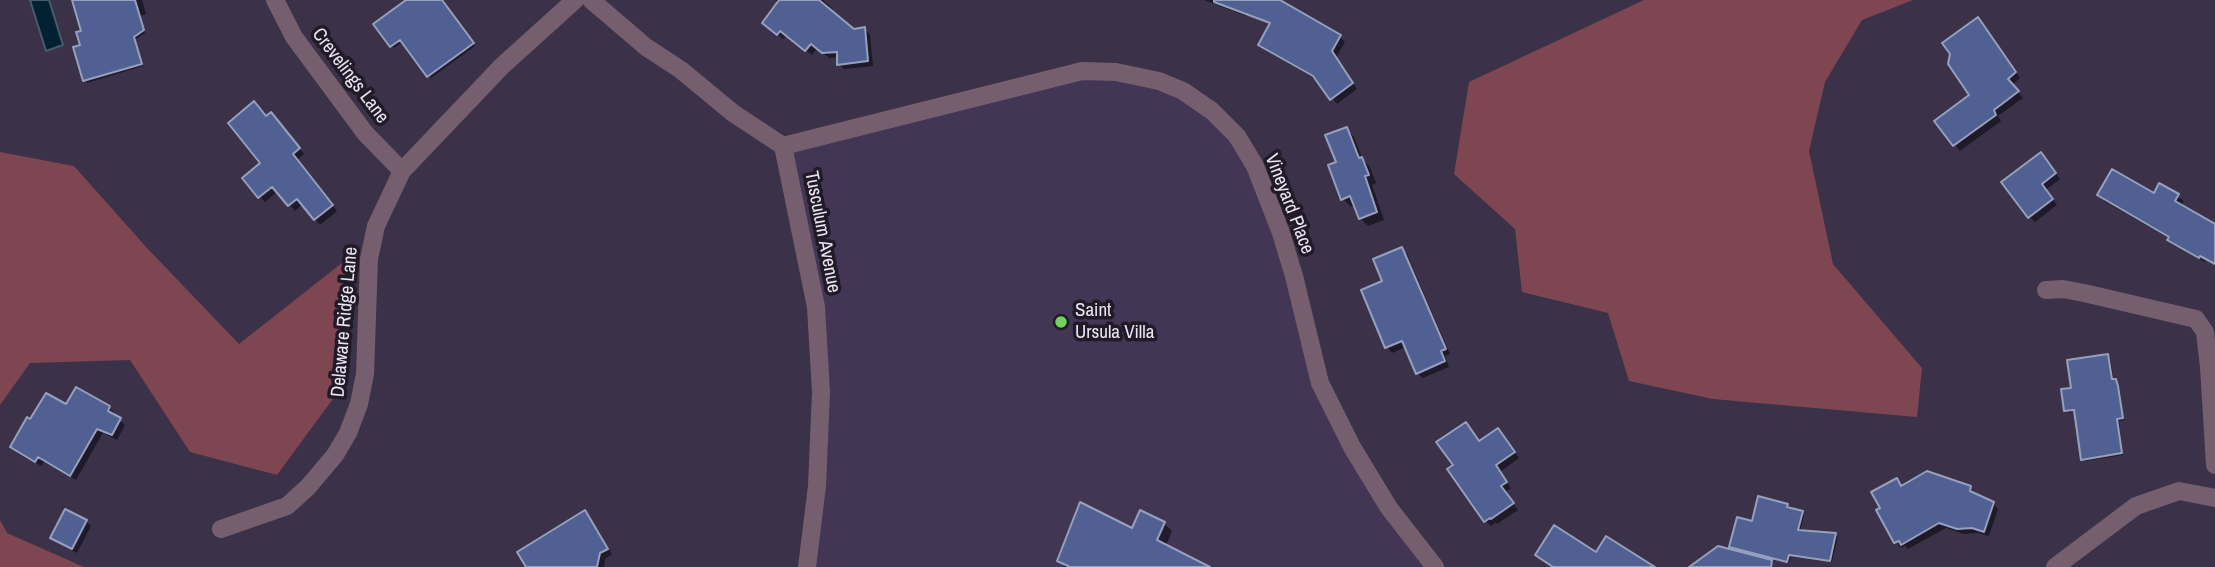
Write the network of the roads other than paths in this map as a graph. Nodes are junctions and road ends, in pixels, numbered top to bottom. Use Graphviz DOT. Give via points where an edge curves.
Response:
graph roads {
  1 [pos="275,0"];
  2 [pos="575,0"];
  3 [pos="591,0"];
  4 [pos="783,146"];
  5 [pos="402,171"];
  6 [pos="2046,290"];
  7 [pos="2215,465"];
  8 [pos="2215,499"];
  9 [pos="221,529"];
  10 [pos="807,567"];
  11 [pos="1435,567"];
  12 [pos="2055,567"];
  1 -- 5 [label="street, Crevelings Lane" via="294,37 365,133"];
  2 -- 5 [label="street, Delaware Ridge Lane" via="502,66"];
  3 -- 4 [label="street" via="646,47"];
  4 -- 10 [label="street, Tusculum Avenue" via="816,307 821,393"];
  4 -- 11 [label="street, Vineyard Place" via="1082,71 1116,72 1183,91 1237,136 1255,166 1294,276 1320,383 1390,508"];
  5 -- 9 [label="street, Delaware Ridge Lane" via="376,226 369,259 365,374 348,433 335,455 288,506"];
  6 -- 7 [label="street" via="2084,293 2196,319 2205,332"];
  8 -- 12 [label="street" via="2179,491 2136,506"];
}
